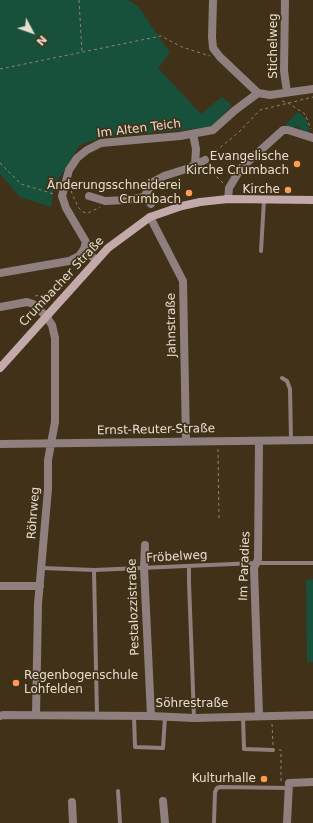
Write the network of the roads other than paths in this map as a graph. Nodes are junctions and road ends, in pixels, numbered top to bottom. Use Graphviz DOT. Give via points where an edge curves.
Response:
graph roads {
  1 [pos="213,0"];
  2 [pos="285,0"];
  3 [pos="313,89"];
  4 [pos="287,92"];
  5 [pos="258,93"];
  6 [pos="193,134"];
  7 [pos="313,138"];
  8 [pos="209,161"];
  9 [pos="195,165"];
  10 [pos="89,196"];
  11 [pos="144,197"];
  12 [pos="228,199"];
  13 [pos="264,199"];
  14 [pos="313,200"];
  15 [pos="151,204"];
  16 [pos="150,217"];
  17 [pos="85,246"];
  18 [pos="261,251"];
  19 [pos="96,260"];
  20 [pos="0,273"];
  21 [pos="0,307"];
  22 [pos="46,316"];
  23 [pos="0,368"];
  24 [pos="282,378"];
  25 [pos="291,440"];
  26 [pos="313,440"];
  27 [pos="186,441"];
  28 [pos="259,441"];
  29 [pos="0,444"];
  30 [pos="51,444"];
  31 [pos="145,545"];
  32 [pos="313,563"];
  33 [pos="256,564"];
  34 [pos="189,566"];
  35 [pos="42,568"];
  36 [pos="144,568"];
  37 [pos="94,570"];
  38 [pos="0,586"];
  39 [pos="40,586"];
  40 [pos="36,715"];
  41 [pos="259,715"];
  42 [pos="313,715"];
  43 [pos="0,716"];
  44 [pos="97,716"];
  45 [pos="134,716"];
  46 [pos="150,716"];
  47 [pos="165,716"];
  48 [pos="244,716"];
  49 [pos="194,718"];
  50 [pos="273,750"];
  51 [pos="313,782"];
  52 [pos="289,788"];
  53 [pos="118,791"];
  54 [pos="163,801"];
  55 [pos="72,802"];
  56 [pos="214,822"];
  57 [pos="73,823"];
  58 [pos="120,823"];
  59 [pos="165,823"];
  60 [pos="287,823"];
  1 -- 5 [label="street" via="213,48"];
  2 -- 4 [label="street, Stichelweg" via="284,71"];
  3 -- 4 [label="street"];
  4 -- 5 [label="street" via="270,95"];
  5 -- 6 [label="street, Im Alten Teich" via="213,130"];
  6 -- 9 [label="street" via="196,149"];
  6 -- 17 [label="street, Im Alten Teich" via="101,143 77,158 69,170 62,196"];
  7 -- 12 [label="street" via="283,130 241,168 229,188"];
  8 -- 9 [label="street"];
  9 -- 11 [label="street" via="153,182"];
  10 -- 11 [label="street" via="105,201"];
  11 -- 15 [label="street"];
  12 -- 13 [label="main road, Crumbacher Straße"];
  12 -- 16 [label="main road, Crumbacher Straße" via="188,205"];
  13 -- 14 [label="main road, Crumbacher Straße"];
  13 -- 18 [label="lane"];
  16 -- 19 [label="main road, Crumbacher Straße" via="121,237"];
  16 -- 27 [label="street, Jahnstraße" via="183,281"];
  17 -- 19 [label="street"];
  17 -- 20 [label="street" via="79,256 69,261"];
  19 -- 22 [label="main road, Crumbacher Straße"];
  21 -- 22 [label="street" via="27,302"];
  22 -- 23 [label="main road, Crumbacher Straße"];
  22 -- 30 [label="street, Röhrweg" via="52,325 55,338 55,422"];
  24 -- 25 [label="lane" via="288,381 290,389"];
  25 -- 26 [label="street, Ernst-Reuter-Straße"];
  25 -- 28 [label="street, Ernst-Reuter-Straße"];
  27 -- 28 [label="street, Ernst-Reuter-Straße"];
  27 -- 30 [label="street, Ernst-Reuter-Straße"];
  28 -- 33 [label="street, Im Paradies"];
  29 -- 30 [label="street, Ernst-Reuter-Straße"];
  30 -- 35 [label="street, Röhrweg"];
  31 -- 36 [label="street, Pestalozzistraße"];
  32 -- 33 [label="lane, Fröbelweg"];
  33 -- 34 [label="lane, Fröbelweg"];
  33 -- 41 [label="street, Im Paradies" via="254,568"];
  34 -- 36 [label="lane, Fröbelweg"];
  34 -- 49 [label="lane"];
  35 -- 37 [label="lane, Fröbelweg"];
  35 -- 39 [label="street, Röhrweg"];
  36 -- 37 [label="lane, Fröbelweg"];
  36 -- 46 [label="street, Pestalozzistraße"];
  37 -- 44 [label="lane"];
  38 -- 39 [label="street"];
  39 -- 40 [label="street, Röhrweg"];
  40 -- 43 [label="street, Söhrestraße"];
  40 -- 44 [label="street, Söhrestraße"];
  41 -- 42 [label="street, Söhrestraße"];
  41 -- 48 [label="street, Söhrestraße"];
  44 -- 45 [label="street, Söhrestraße"];
  45 -- 46 [label="street, Söhrestraße"];
  45 -- 47 [label="lane" via="135,747 163,748"];
  46 -- 47 [label="street, Söhrestraße"];
  47 -- 49 [label="street, Söhrestraße"];
  48 -- 49 [label="street, Söhrestraße"];
  48 -- 50 [label="lane" via="244,749"];
  51 -- 52 [label="street" via="289,783"];
  52 -- 56 [label="lane" via="217,788"];
  52 -- 60 [label="street"];
  53 -- 58 [label="lane"];
  54 -- 59 [label="street"];
  55 -- 57 [label="street"];
}
